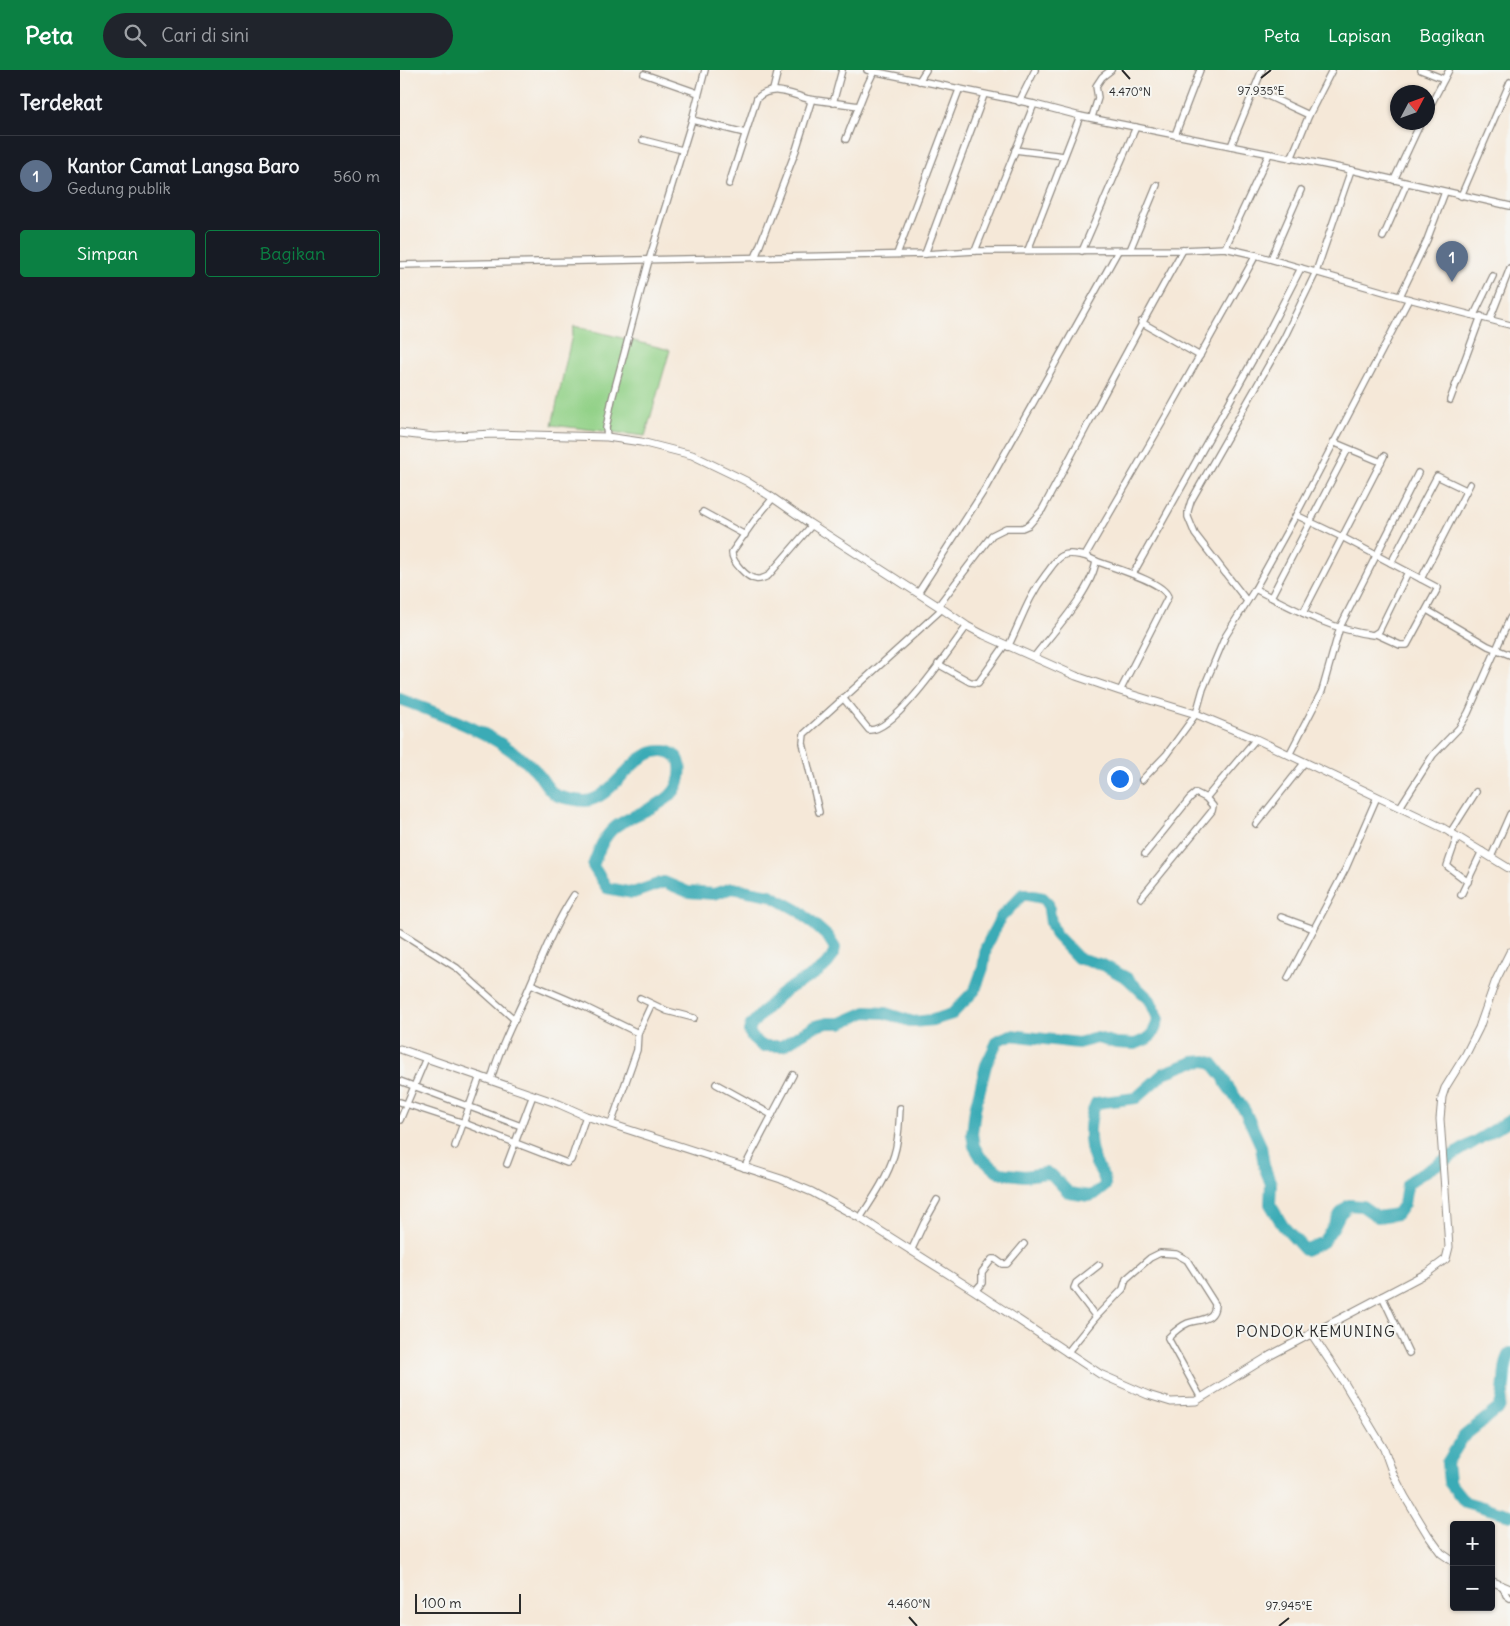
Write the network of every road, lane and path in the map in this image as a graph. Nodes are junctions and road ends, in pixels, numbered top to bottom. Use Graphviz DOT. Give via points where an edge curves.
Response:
graph roads {
  1 [pos="705,70"];
  2 [pos="778,70"];
  3 [pos="842,70"];
  4 [pos="926,70"];
  5 [pos="1035,70"];
  6 [pos="1111,70"];
  7 [pos="1200,70"];
  8 [pos="1262,70"];
  9 [pos="1332,70"];
  10 [pos="1421,70"];
  11 [pos="1449,70"];
  12 [pos="871,71"];
  13 [pos="644,74"];
  14 [pos="1444,79"];
  15 [pos="920,81"];
  16 [pos="1510,82"];
  17 [pos="1253,89"];
  18 [pos="773,90"];
  19 [pos="959,90"];
  20 [pos="698,93"];
  21 [pos="984,95"];
  22 [pos="1435,96"];
  23 [pos="808,99"];
  24 [pos="1019,102"];
  25 [pos="833,103"];
  26 [pos="1034,104"];
  27 [pos="859,106"];
  28 [pos="1309,115"];
  29 [pos="1080,116"];
  30 [pos="1092,117"];
  31 [pos="692,120"];
  32 [pos="1136,127"];
  33 [pos="1417,130"];
  34 [pos="745,133"];
  35 [pos="1175,135"];
  36 [pos="846,139"];
  37 [pos="643,140"];
  38 [pos="1231,146"];
  39 [pos="682,150"];
  40 [pos="1016,150"];
  41 [pos="1269,154"];
  42 [pos="1064,156"];
  43 [pos="1291,159"];
  44 [pos="1351,170"];
  45 [pos="1394,180"];
  46 [pos="1407,182"];
  47 [pos="729,184"];
  48 [pos="1157,185"];
  49 [pos="1301,190"];
  50 [pos="1445,192"];
  51 [pos="1461,196"];
  52 [pos="1510,206"];
  53 [pos="1383,237"];
  54 [pos="1225,248"];
  55 [pos="1028,250"];
  56 [pos="1130,250"];
  57 [pos="1183,250"];
  58 [pos="975,251"];
  59 [pos="1082,251"];
  60 [pos="1118,251"];
  61 [pos="897,254"];
  62 [pos="925,254"];
  63 [pos="1256,255"];
  64 [pos="755,258"];
  65 [pos="1270,259"];
  66 [pos="649,260"];
  67 [pos="400,265"];
  68 [pos="1301,268"];
  69 [pos="1510,268"];
  70 [pos="1316,272"];
  71 [pos="1493,276"];
  72 [pos="1400,296"];
  73 [pos="1410,298"];
  74 [pos="1474,315"];
  75 [pos="1481,316"];
  76 [pos="1490,319"];
  77 [pos="1142,322"];
  78 [pos="1510,325"];
  79 [pos="1200,356"];
  80 [pos="1450,400"];
  81 [pos="400,433"];
  82 [pos="607,437"];
  83 [pos="1334,442"];
  84 [pos="1348,448"];
  85 [pos="1418,473"];
  86 [pos="773,498"];
  87 [pos="703,512"];
  88 [pos="1296,516"];
  89 [pos="1310,521"];
  90 [pos="812,525"];
  91 [pos="745,534"];
  92 [pos="1342,537"];
  93 [pos="1085,556"];
  94 [pos="1376,556"];
  95 [pos="1096,561"];
  96 [pos="1391,563"];
  97 [pos="1408,572"];
  98 [pos="1132,574"];
  99 [pos="1421,579"];
  100 [pos="1256,589"];
  101 [pos="918,593"];
  102 [pos="1271,596"];
  103 [pos="1247,602"];
  104 [pos="940,608"];
  105 [pos="1428,610"];
  106 [pos="1303,613"];
  107 [pos="1510,618"];
  108 [pos="966,626"];
  109 [pos="1340,627"];
  110 [pos="1376,634"];
  111 [pos="1007,646"];
  112 [pos="1497,649"];
  113 [pos="1510,655"];
  114 [pos="1034,657"];
  115 [pos="938,664"];
  116 [pos="1120,691"];
  117 [pos="843,698"];
  118 [pos="1196,714"];
  119 [pos="1256,739"];
  120 [pos="1290,755"];
  121 [pos="1306,762"];
  122 [pos="1142,780"];
  123 [pos="1476,792"];
  124 [pos="1377,796"];
  125 [pos="1206,798"];
  126 [pos="1400,807"];
  127 [pos="819,812"];
  128 [pos="1510,814"];
  129 [pos="1256,824"];
  130 [pos="1454,835"];
  131 [pos="1482,852"];
  132 [pos="1145,854"];
  133 [pos="1491,857"];
  134 [pos="1510,869"];
  135 [pos="1468,882"];
  136 [pos="1461,895"];
  137 [pos="574,896"];
  138 [pos="1141,898"];
  139 [pos="1281,917"];
  140 [pos="1314,929"];
  141 [pos="400,932"];
  142 [pos="1510,952"];
  143 [pos="1288,978"];
  144 [pos="530,984"];
  145 [pos="640,998"];
  146 [pos="651,1005"];
  147 [pos="694,1018"];
  148 [pos="514,1020"];
  149 [pos="638,1033"];
  150 [pos="400,1049"];
  151 [pos="426,1058"];
  152 [pos="793,1075"];
  153 [pos="480,1076"];
  154 [pos="491,1080"];
  155 [pos="400,1082"];
  156 [pos="716,1084"];
  157 [pos="415,1087"];
  158 [pos="533,1095"];
  159 [pos="400,1102"];
  160 [pos="407,1105"];
  161 [pos="469,1107"];
  162 [pos="900,1108"];
  163 [pos="772,1115"];
  164 [pos="586,1116"];
  165 [pos="400,1120"];
  166 [pos="464,1123"];
  167 [pos="612,1124"];
  168 [pos="521,1126"];
  169 [pos="514,1143"];
  170 [pos="455,1146"];
  171 [pos="507,1164"];
  172 [pos="744,1168"];
  173 [pos="937,1200"];
  174 [pos="860,1218"];
  175 [pos="1024,1244"];
  176 [pos="910,1251"];
  177 [pos="1099,1265"];
  178 [pos="975,1292"];
  179 [pos="1382,1296"];
  180 [pos="1096,1317"];
  181 [pos="1311,1334"];
  182 [pos="1067,1353"];
  183 [pos="1409,1354"];
  184 [pos="1201,1398"];
  185 [pos="1450,1559"];
  186 [pos="1495,1583"];
  187 [pos="1507,1588"];
  188 [pos="1510,1598"];
  1 -- 20 [label="street"];
  2 -- 18 [label="street"];
  3 -- 25 [label="street"];
  4 -- 15 [label="street"];
  5 -- 24 [label="street"];
  6 -- 30 [label="street" via="1096,86 1098,98"];
  7 -- 35 [label="street"];
  8 -- 17 [label="street"];
  9 -- 28 [label="street"];
  10 -- 14 [label="street"];
  11 -- 14 [label="street"];
  12 -- 15 [label="street"];
  12 -- 27 [label="street"];
  13 -- 20 [label="street"];
  14 -- 22 [label="street"];
  15 -- 19 [label="street"];
  16 -- 51 [label="street"];
  17 -- 28 [label="street"];
  17 -- 38 [label="street"];
  18 -- 23 [label="street"];
  18 -- 34 [label="street" via="763,93 755,102"];
  19 -- 21 [label="street"];
  19 -- 61 [label="street"];
  20 -- 31 [label="street"];
  21 -- 24 [label="street"];
  21 -- 62 [label="street"];
  23 -- 25 [label="street"];
  23 -- 64 [label="street" via="811,106"];
  24 -- 26 [label="street"];
  25 -- 27 [label="street"];
  26 -- 29 [label="street"];
  26 -- 40 [label="street"];
  27 -- 36 [label="street"];
  28 -- 43 [label="street"];
  29 -- 30 [label="street"];
  29 -- 42 [label="street"];
  30 -- 32 [label="street"];
  31 -- 34 [label="street"];
  31 -- 39 [label="street"];
  32 -- 35 [label="street"];
  32 -- 59 [label="street"];
  33 -- 45 [label="street"];
  34 -- 47 [label="street"];
  35 -- 38 [label="street"];
  37 -- 39 [label="street"];
  38 -- 41 [label="street"];
  39 -- 66 [label="street"];
  40 -- 42 [label="street"];
  40 -- 58 [label="street"];
  41 -- 43 [label="street"];
  41 -- 54 [label="street"];
  42 -- 55 [label="street"];
  43 -- 44 [label="street"];
  44 -- 45 [label="street"];
  44 -- 70 [label="street"];
  45 -- 46 [label="street"];
  46 -- 50 [label="street"];
  46 -- 53 [label="street"];
  48 -- 56 [label="street"];
  49 -- 65 [label="street"];
  50 -- 51 [label="street"];
  50 -- 72 [label="street" via="1427,240"];
  51 -- 52 [label="street"];
  54 -- 57 [label="street"];
  54 -- 63 [label="street"];
  55 -- 58 [label="street"];
  55 -- 59 [label="street"];
  56 -- 57 [label="street"];
  56 -- 60 [label="street"];
  57 -- 77 [label="street"];
  58 -- 62 [label="street"];
  59 -- 60 [label="street"];
  60 -- 101 [label="street" via="985,489"];
  61 -- 62 [label="street"];
  61 -- 64 [label="street"];
  63 -- 65 [label="street"];
  63 -- 79 [label="street"];
  64 -- 66 [label="street"];
  65 -- 68 [label="street"];
  66 -- 67 [label="street"];
  66 -- 82 [label="street" via="612,399"];
  68 -- 70 [label="street"];
  68 -- 98 [label="street"];
  69 -- 76 [label="street"];
  70 -- 72 [label="street"];
  70 -- 103 [label="street" via="1284,338 1188,511 1194,534"];
  71 -- 74 [label="street"];
  72 -- 73 [label="street"];
  73 -- 74 [label="street"];
  73 -- 83 [label="street"];
  74 -- 75 [label="street"];
  75 -- 76 [label="street"];
  75 -- 80 [label="street"];
  76 -- 78 [label="street"];
  77 -- 79 [label="street"];
  77 -- 104 [label="street" via="1042,510 1029,525 1006,528 992,534"];
  79 -- 93 [label="street"];
  81 -- 82 [label="street" via="434,437 494,434"];
  82 -- 86 [label="street" via="692,455"];
  83 -- 84 [label="street"];
  83 -- 88 [label="street"];
  84 -- 89 [label="street"];
  84 -- 92 [label="street" via="1383,459"];
  85 -- 94 [label="street"];
  86 -- 90 [label="street"];
  86 -- 91 [label="street"];
  87 -- 91 [label="street"];
  88 -- 89 [label="street"];
  88 -- 100 [label="street"];
  89 -- 92 [label="street"];
  89 -- 102 [label="street"];
  90 -- 91 [label="street" via="763,579 755,580 748,575 731,556"];
  90 -- 101 [label="street"];
  92 -- 94 [label="street"];
  92 -- 106 [label="street"];
  93 -- 95 [label="street"];
  93 -- 111 [label="street" via="1062,555 1050,568 1029,599"];
  94 -- 96 [label="street"];
  94 -- 109 [label="street"];
  95 -- 98 [label="street"];
  95 -- 114 [label="street" via="1095,570 1080,596"];
  96 -- 97 [label="street"];
  96 -- 99 [label="street" via="1437,476 1468,487"];
  97 -- 99 [label="street"];
  97 -- 110 [label="street"];
  98 -- 116 [label="street" via="1161,588 1168,597"];
  99 -- 105 [label="street" via="1438,588"];
  100 -- 102 [label="street"];
  100 -- 103 [label="street"];
  101 -- 104 [label="street"];
  102 -- 106 [label="street"];
  103 -- 118 [label="street" via="1216,657"];
  104 -- 108 [label="street"];
  104 -- 117 [label="street"];
  105 -- 110 [label="street" via="1407,645 1400,646"];
  105 -- 112 [label="street"];
  106 -- 109 [label="street"];
  107 -- 112 [label="street"];
  108 -- 111 [label="street"];
  108 -- 115 [label="street"];
  109 -- 110 [label="street"];
  109 -- 120 [label="street" via="1322,691"];
  111 -- 114 [label="street"];
  111 -- 115 [label="street" via="978,683 970,682"];
  112 -- 113 [label="street"];
  112 -- 126 [label="street" via="1459,728 1433,755"];
  114 -- 116 [label="street"];
  115 -- 117 [label="street" via="911,700 876,730 869,730"];
  116 -- 118 [label="street"];
  117 -- 127 [label="street" via="803,738"];
  118 -- 119 [label="street"];
  118 -- 122 [label="street" via="1166,755"];
  119 -- 120 [label="street"];
  119 -- 125 [label="street"];
  120 -- 121 [label="street"];
  121 -- 124 [label="street"];
  121 -- 129 [label="street"];
  123 -- 130 [label="street"];
  124 -- 126 [label="street"];
  124 -- 140 [label="street" via="1346,868"];
  125 -- 132 [label="street" via="1196,793 1190,798"];
  125 -- 138 [label="street" via="1213,806 1212,811"];
  126 -- 130 [label="street"];
  128 -- 133 [label="street"];
  130 -- 131 [label="street"];
  130 -- 135 [label="street" via="1447,866"];
  131 -- 133 [label="street"];
  131 -- 135 [label="street"];
  133 -- 134 [label="street"];
  135 -- 136 [label="street"];
  137 -- 144 [label="street" via="559,918"];
  139 -- 140 [label="street"];
  140 -- 143 [label="street"];
  141 -- 148 [label="street" via="456,968"];
  142 -- 179 [label="street" via="1479,1028 1445,1088 1441,1102 1449,1247 1446,1259 1427,1273"];
  144 -- 148 [label="street"];
  144 -- 149 [label="street"];
  145 -- 146 [label="street"];
  146 -- 147 [label="street"];
  146 -- 149 [label="street"];
  148 -- 154 [label="street" via="499,1052"];
  149 -- 167 [label="street" via="637,1050"];
  150 -- 151 [label="street"];
  151 -- 153 [label="street"];
  151 -- 157 [label="street"];
  152 -- 163 [label="street"];
  153 -- 154 [label="street"];
  153 -- 161 [label="street"];
  154 -- 158 [label="street"];
  155 -- 157 [label="street"];
  156 -- 163 [label="street"];
  157 -- 160 [label="street"];
  157 -- 161 [label="street"];
  158 -- 164 [label="street"];
  158 -- 168 [label="street"];
  159 -- 160 [label="street"];
  160 -- 165 [label="street"];
  160 -- 166 [label="street"];
  161 -- 166 [label="street"];
  161 -- 168 [label="street"];
  162 -- 174 [label="street" via="894,1154 882,1182"];
  163 -- 172 [label="street"];
  164 -- 167 [label="street"];
  164 -- 169 [label="street" via="569,1163"];
  166 -- 169 [label="street"];
  166 -- 170 [label="street"];
  167 -- 172 [label="street"];
  168 -- 169 [label="street"];
  169 -- 171 [label="street"];
  172 -- 174 [label="street" via="812,1192"];
  173 -- 176 [label="street"];
  174 -- 176 [label="street"];
  175 -- 178 [label="street" via="1007,1264 992,1260 982,1272 982,1283"];
  176 -- 178 [label="street"];
  177 -- 180 [label="street" via="1074,1288"];
  178 -- 182 [label="street"];
  179 -- 181 [label="street"];
  179 -- 183 [label="street"];
  180 -- 182 [label="street"];
  180 -- 184 [label="street" via="1123,1290 1126,1280 1154,1256 1172,1253 1184,1258 1215,1301 1215,1309 1210,1317 1185,1324 1168,1339"];
  181 -- 184 [label="street"];
  181 -- 185 [label="street" via="1384,1449 1404,1497 1441,1553"];
  182 -- 184 [label="street" via="1100,1374 1148,1395 1172,1402 1192,1402"];
  186 -- 187 [label="street"];
  187 -- 188 [label="street" via="1506,1595"];
}
